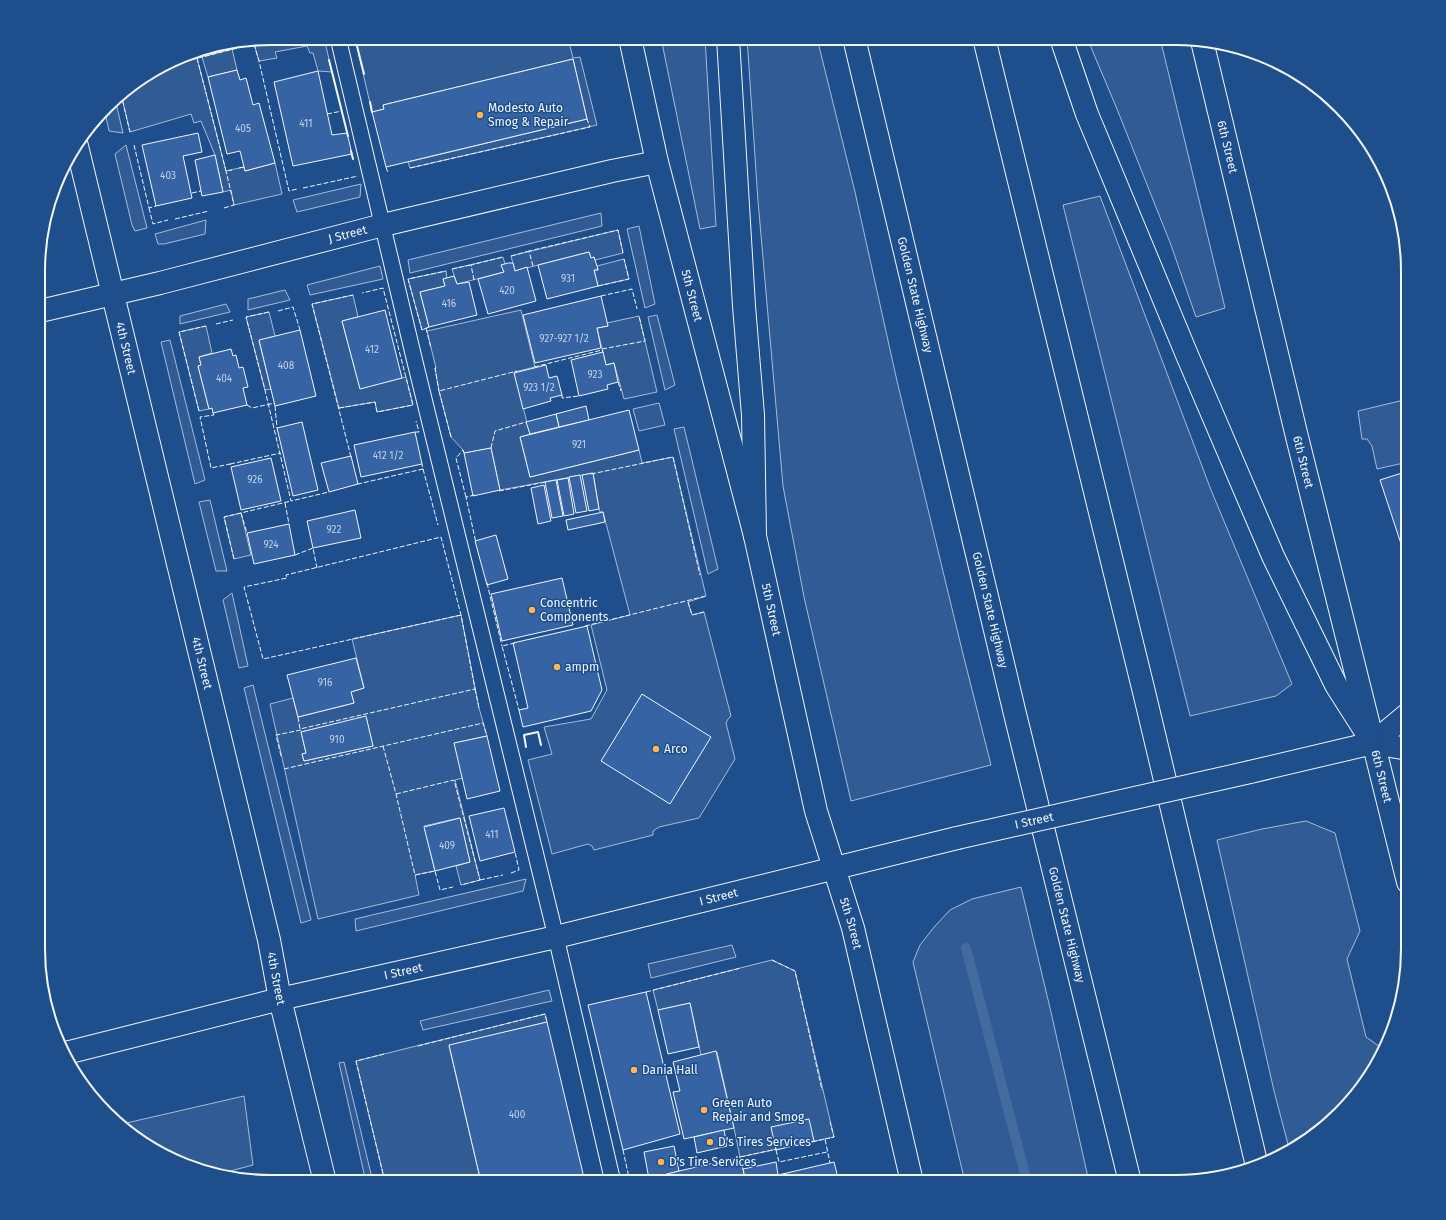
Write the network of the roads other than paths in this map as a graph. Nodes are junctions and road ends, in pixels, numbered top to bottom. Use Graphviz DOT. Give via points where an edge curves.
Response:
graph roads {
  1 [pos="340,45"];
  2 [pos="632,45"];
  3 [pos="728,45"];
  4 [pos="856,45"];
  5 [pos="986,45"];
  6 [pos="1063,45"];
  7 [pos="1203,47"];
  8 [pos="78,153"];
  9 [pos="657,162"];
  10 [pos="382,225"];
  11 [pos="113,293"];
  12 [pos="45,310"];
  13 [pos="755,536"];
  14 [pos="1401,720"];
  15 [pos="1373,743"];
  16 [pos="1401,748"];
  17 [pos="1401,854"];
  18 [pos="834,868"];
  19 [pos="556,937"];
  20 [pos="280,999"];
  21 [pos="70,1052"];
  22 [pos="1255,1160"];
  23 [pos="323,1175"];
  24 [pos="611,1175"];
  25 [pos="910,1175"];
  26 [pos="1128,1175"];
  1 -- 10 [label="lane"];
  2 -- 9 [label="main road, 5th Street"];
  3 -- 13 [label="main road" via="745,332 753,415"];
  4 -- 26 [label="main road, Golden State Highway" via="1015,714"];
  5 -- 22 [label="main road" via="1144,692"];
  6 -- 15 [label="main road" via="1087,114 1186,355 1273,556 1336,685"];
  7 -- 15 [label="main road, 6th Street"];
  8 -- 11 [label="main road, 4th Street"];
  9 -- 10 [label="main road, J Street"];
  9 -- 13 [label="main road, 5th Street"];
  10 -- 11 [label="main road, J Street"];
  10 -- 19 [label="lane"];
  11 -- 12 [label="main road, J Street"];
  11 -- 20 [label="main road, 4th Street" via="269,940"];
  13 -- 18 [label="main road, 5th Street" via="816,811"];
  14 -- 15 [label="main road, I Street"];
  15 -- 16 [label="main road, I Street"];
  15 -- 17 [label="main road, 6th Street"];
  15 -- 18 [label="main road, I Street, bridge"];
  18 -- 19 [label="main road, I Street"];
  18 -- 25 [label="main road, 5th Street" via="853,928"];
  19 -- 20 [label="main road, I Street"];
  19 -- 24 [label="lane"];
  20 -- 21 [label="main road, I Street"];
  20 -- 23 [label="main road, 4th Street"];
}
